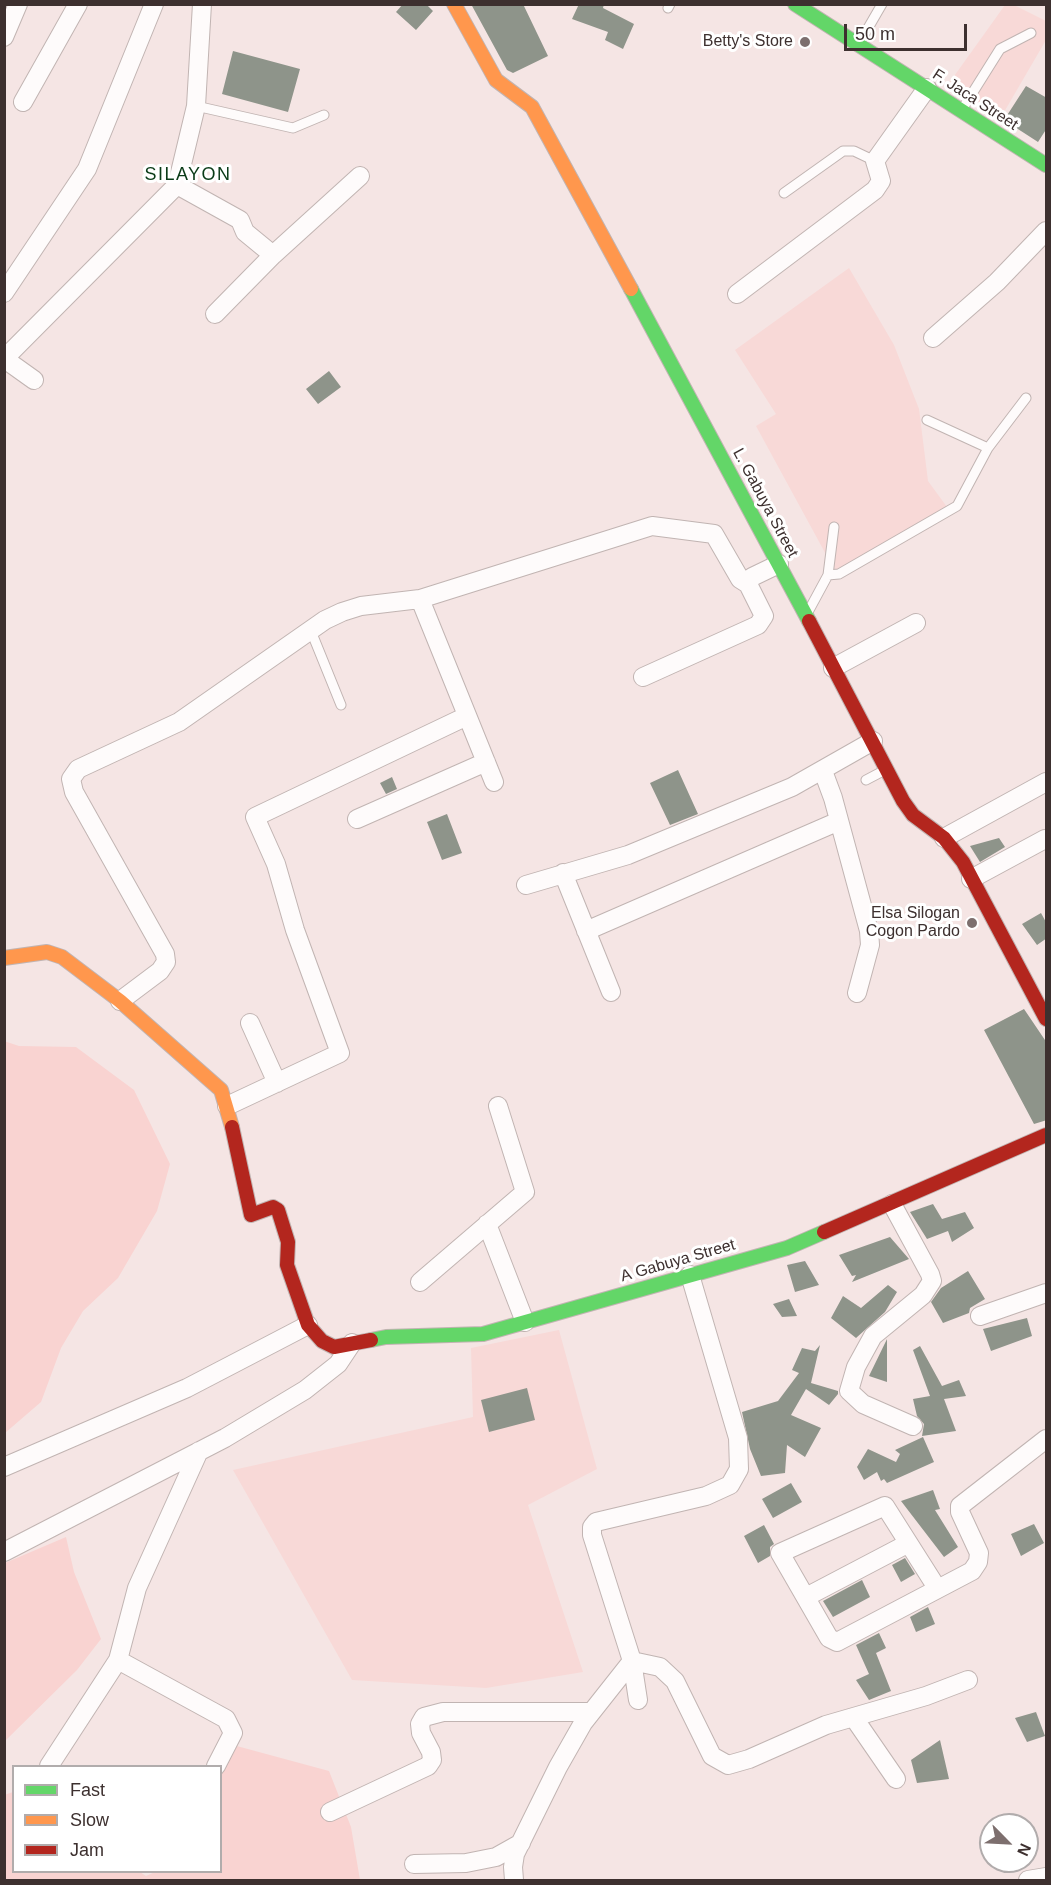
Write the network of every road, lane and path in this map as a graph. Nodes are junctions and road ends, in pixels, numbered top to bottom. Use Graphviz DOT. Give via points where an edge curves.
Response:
graph roads {
  1 [pos="18,4"];
  2 [pos="78,4"];
  3 [pos="154,4"];
  4 [pos="202,4"];
  5 [pos="454,4"];
  6 [pos="882,4"];
  7 [pos="800,6"];
  8 [pos="1031,33"];
  9 [pos="4,37"];
  10 [pos="858,44"];
  11 [pos="927,88"];
  12 [pos="22,102"];
  13 [pos="196,106"];
  14 [pos="962,110"];
  15 [pos="324,115"];
  16 [pos="1044,159"];
  17 [pos="875,161"];
  18 [pos="360,176"];
  19 [pos="177,185"];
  20 [pos="784,193"];
  21 [pos="1047,231"];
  22 [pos="273,255"];
  23 [pos="4,293"];
  24 [pos="737,294"];
  25 [pos="215,314"];
  26 [pos="933,338"];
  27 [pos="5,360"];
  28 [pos="34,380"];
  29 [pos="1026,398"];
  30 [pos="927,420"];
  31 [pos="988,448"];
  32 [pos="834,526"];
  33 [pos="779,564"];
  34 [pos="828,575"];
  35 [pos="748,584"];
  36 [pos="420,599"];
  37 [pos="806,616"];
  38 [pos="916,623"];
  39 [pos="311,631"];
  40 [pos="833,668"];
  41 [pos="643,677"];
  42 [pos="341,705"];
  43 [pos="467,716"];
  44 [pos="873,741"];
  45 [pos="486,762"];
  46 [pos="887,769"];
  47 [pos="823,771"];
  48 [pos="867,780"];
  49 [pos="494,782"];
  50 [pos="1047,782"];
  51 [pos="357,819"];
  52 [pos="839,821"];
  53 [pos="944,838"];
  54 [pos="1045,839"];
  55 [pos="563,873"];
  56 [pos="971,879"];
  57 [pos="526,885"];
  58 [pos="586,932"];
  59 [pos="4,958"];
  60 [pos="611,992"];
  61 [pos="857,993"];
  62 [pos="120,1001"];
  63 [pos="1047,1019"];
  64 [pos="250,1023"];
  65 [pos="277,1083"];
  66 [pos="227,1106"];
  67 [pos="498,1106"];
  68 [pos="1047,1135"];
  69 [pos="892,1204"];
  70 [pos="487,1224"];
  71 [pos="690,1275"];
  72 [pos="420,1282"];
  73 [pos="1047,1293"];
  74 [pos="981,1316"];
  75 [pos="525,1322"];
  76 [pos="308,1325"];
  77 [pos="352,1343"];
  78 [pos="914,1426"];
  79 [pos="1047,1439"];
  80 [pos="199,1451"];
  81 [pos="4,1467"];
  82 [pos="907,1544"];
  83 [pos="4,1552"];
  84 [pos="937,1588"];
  85 [pos="806,1597"];
  86 [pos="118,1660"];
  87 [pos="632,1661"];
  88 [pos="968,1680"];
  89 [pos="638,1700"];
  90 [pos="591,1712"];
  91 [pos="854,1718"];
  92 [pos="50,1765"];
  93 [pos="217,1765"];
  94 [pos="896,1779"];
  95 [pos="330,1812"];
  96 [pos="521,1843"];
  97 [pos="414,1864"];
  98 [pos="1047,1877"];
  99 [pos="514,1881"];
  100 [pos="1028,1881"];
  1 -- 9 [label="street"];
  2 -- 12 [label="street"];
  3 -- 23 [label="street" via="87,170"];
  4 -- 13 [label="street"];
  5 -- 33 [label="street, L. Gabuya Street" via="496,80 532,107"];
  6 -- 10 [label="lane"];
  7 -- 10 [label="street, F. Jaca Street"];
  8 -- 14 [label="lane" via="1004,45 995,54"];
  10 -- 11 [label="street, F. Jaca Street"];
  11 -- 14 [label="street, F. Jaca Street"];
  11 -- 17 [label="street"];
  13 -- 15 [label="lane" via="293,128"];
  13 -- 19 [label="street"];
  14 -- 16 [label="street, F. Jaca Street"];
  17 -- 20 [label="lane" via="854,151 843,151"];
  17 -- 24 [label="street" via="881,181 875,190"];
  18 -- 22 [label="street"];
  19 -- 22 [label="street" via="240,220 246,232"];
  19 -- 27 [label="street"];
  21 -- 26 [label="street"];
  22 -- 25 [label="street"];
  27 -- 28 [label="street"];
  29 -- 31 [label="lane"];
  30 -- 31 [label="lane"];
  31 -- 34 [label="lane" via="957,506 839,574"];
  32 -- 34 [label="lane"];
  33 -- 35 [label="street" via="752,577"];
  33 -- 37 [label="street, L. Gabuya Street"];
  34 -- 37 [label="lane"];
  35 -- 36 [label="street" via="740,579 714,534 652,526"];
  35 -- 41 [label="street" via="762,610 761,622"];
  36 -- 39 [label="street" via="361,606 325,620"];
  36 -- 43 [label="street"];
  37 -- 40 [label="street, L. Gabuya Street"];
  38 -- 40 [label="street"];
  39 -- 42 [label="lane"];
  39 -- 62 [label="street" via="179,722 78,769 71,778 74,792 165,954 166,962 160,971"];
  40 -- 44 [label="street, L. Gabuya Street"];
  43 -- 45 [label="street"];
  43 -- 65 [label="street" via="254,819 276,864 295,930 340,1053"];
  44 -- 46 [label="street, L. Gabuya Street"];
  44 -- 47 [label="street"];
  45 -- 49 [label="street"];
  45 -- 51 [label="street"];
  46 -- 48 [label="lane"];
  46 -- 53 [label="street, L. Gabuya Street" via="913,815"];
  47 -- 52 [label="street"];
  47 -- 55 [label="street" via="628,855"];
  50 -- 53 [label="street"];
  52 -- 58 [label="street"];
  52 -- 61 [label="street" via="869,931 870,945"];
  53 -- 56 [label="street, L. Gabuya Street"];
  54 -- 56 [label="street"];
  55 -- 57 [label="street"];
  55 -- 58 [label="street"];
  56 -- 63 [label="street, L. Gabuya Street"];
  58 -- 60 [label="street"];
  59 -- 62 [label="street" via="47,952 62,957"];
  62 -- 66 [label="street" via="213,1080"];
  64 -- 65 [label="street"];
  65 -- 66 [label="street"];
  66 -- 76 [label="street" via="251,1215 273,1207 278,1210 288,1242 287,1265"];
  67 -- 70 [label="street" via="525,1192"];
  68 -- 69 [label="street, A Gabuya Street"];
  69 -- 71 [label="street, A Gabuya Street" via="787,1248"];
  69 -- 78 [label="street" via="932,1281 923,1295 873,1336 856,1367 849,1392 863,1404"];
  70 -- 72 [label="street"];
  70 -- 75 [label="street"];
  71 -- 75 [label="street, A Gabuya Street"];
  71 -- 87 [label="street" via="738,1438 739,1469 730,1485 706,1496 597,1522 592,1527"];
  73 -- 74 [label="street"];
  75 -- 77 [label="street, A Gabuya Street" via="483,1334 386,1337"];
  76 -- 77 [label="street, A Gabuya Street" via="328,1345"];
  76 -- 81 [label="street" via="187,1388"];
  77 -- 80 [label="street" via="338,1364 305,1390"];
  79 -- 84 [label="street" via="960,1506 979,1553 978,1563 972,1571"];
  80 -- 83 [label="street"];
  80 -- 86 [label="street" via="137,1588"];
  82 -- 84 [label="street"];
  82 -- 85 [label="street"];
  82 -- 85 [label="street" via="884,1506 782,1551 780,1555"];
  84 -- 85 [label="street" via="837,1642 829,1638"];
  86 -- 92 [label="street"];
  86 -- 93 [label="street" via="226,1719 233,1733"];
  87 -- 89 [label="street"];
  87 -- 90 [label="street"];
  87 -- 91 [label="street" via="660,1668 675,1681 712,1756 728,1765 826,1725"];
  88 -- 91 [label="street"];
  90 -- 95 [label="street" via="443,1712 424,1717 420,1724 431,1752 428,1766"];
  90 -- 96 [label="street" via="558,1767"];
  91 -- 94 [label="street"];
  96 -- 97 [label="street" via="496,1857 466,1863"];
  96 -- 99 [label="street" via="513,1867"];
  98 -- 100 [label="street"];
}
